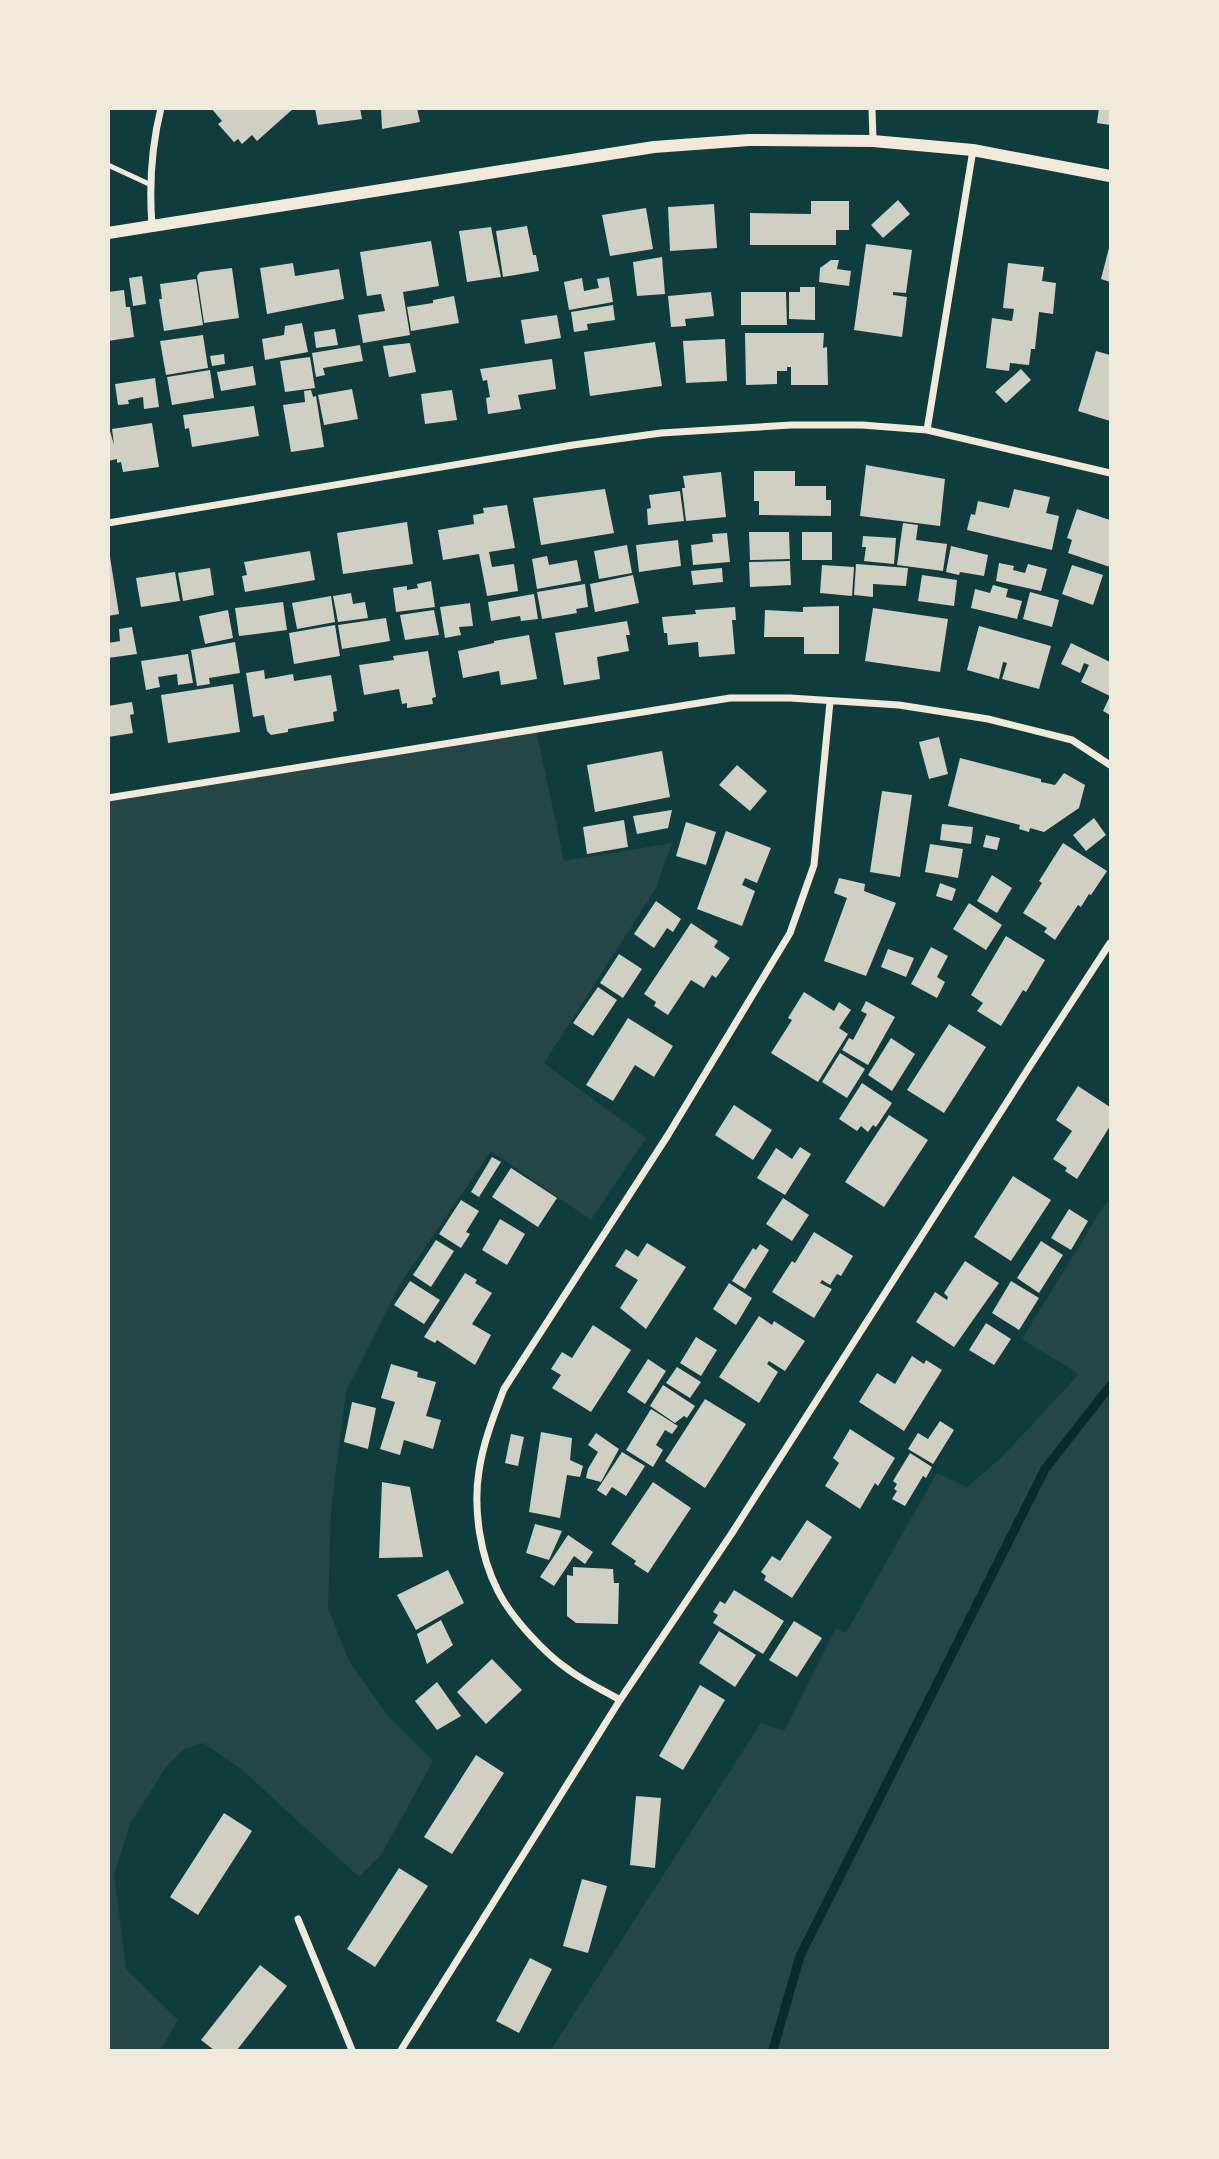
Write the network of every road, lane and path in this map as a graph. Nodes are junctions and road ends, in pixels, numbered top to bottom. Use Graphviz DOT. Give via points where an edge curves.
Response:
graph roads {
  1 [pos="161,108"];
  2 [pos="872,108"];
  3 [pos="873,141"];
  4 [pos="973,150"];
  5 [pos="108,165"];
  6 [pos="1111,176"];
  7 [pos="149,184"];
  8 [pos="152,226"];
  9 [pos="108,233"];
  10 [pos="927,430"];
  11 [pos="1111,473"];
  12 [pos="108,523"];
  13 [pos="830,702"];
  14 [pos="1111,765"];
  15 [pos="108,798"];
  16 [pos="1111,943"];
  17 [pos="620,1700"];
  18 [pos="298,1919"];
  19 [pos="352,2050"];
  20 [pos="401,2050"];
  1 -- 7 [label="street"];
  2 -- 3 [label="street"];
  3 -- 4 [label="street"];
  3 -- 8 [label="street" via="749,139 654,147"];
  4 -- 6 [label="street"];
  4 -- 10 [label="street"];
  5 -- 7 [label="lane"];
  7 -- 8 [label="street"];
  8 -- 9 [label="street"];
  10 -- 11 [label="street"];
  10 -- 12 [label="street" via="791,425 661,433"];
  13 -- 14 [label="street" via="899,705 988,719 1072,740"];
  13 -- 15 [label="street" via="730,698"];
  13 -- 17 [label="street" via="814,866 790,933 668,1135 504,1388 479,1469 477,1520 497,1591 546,1651"];
  16 -- 17 [label="street"];
  17 -- 20 [label="street"];
  18 -- 19 [label="street"];
}
